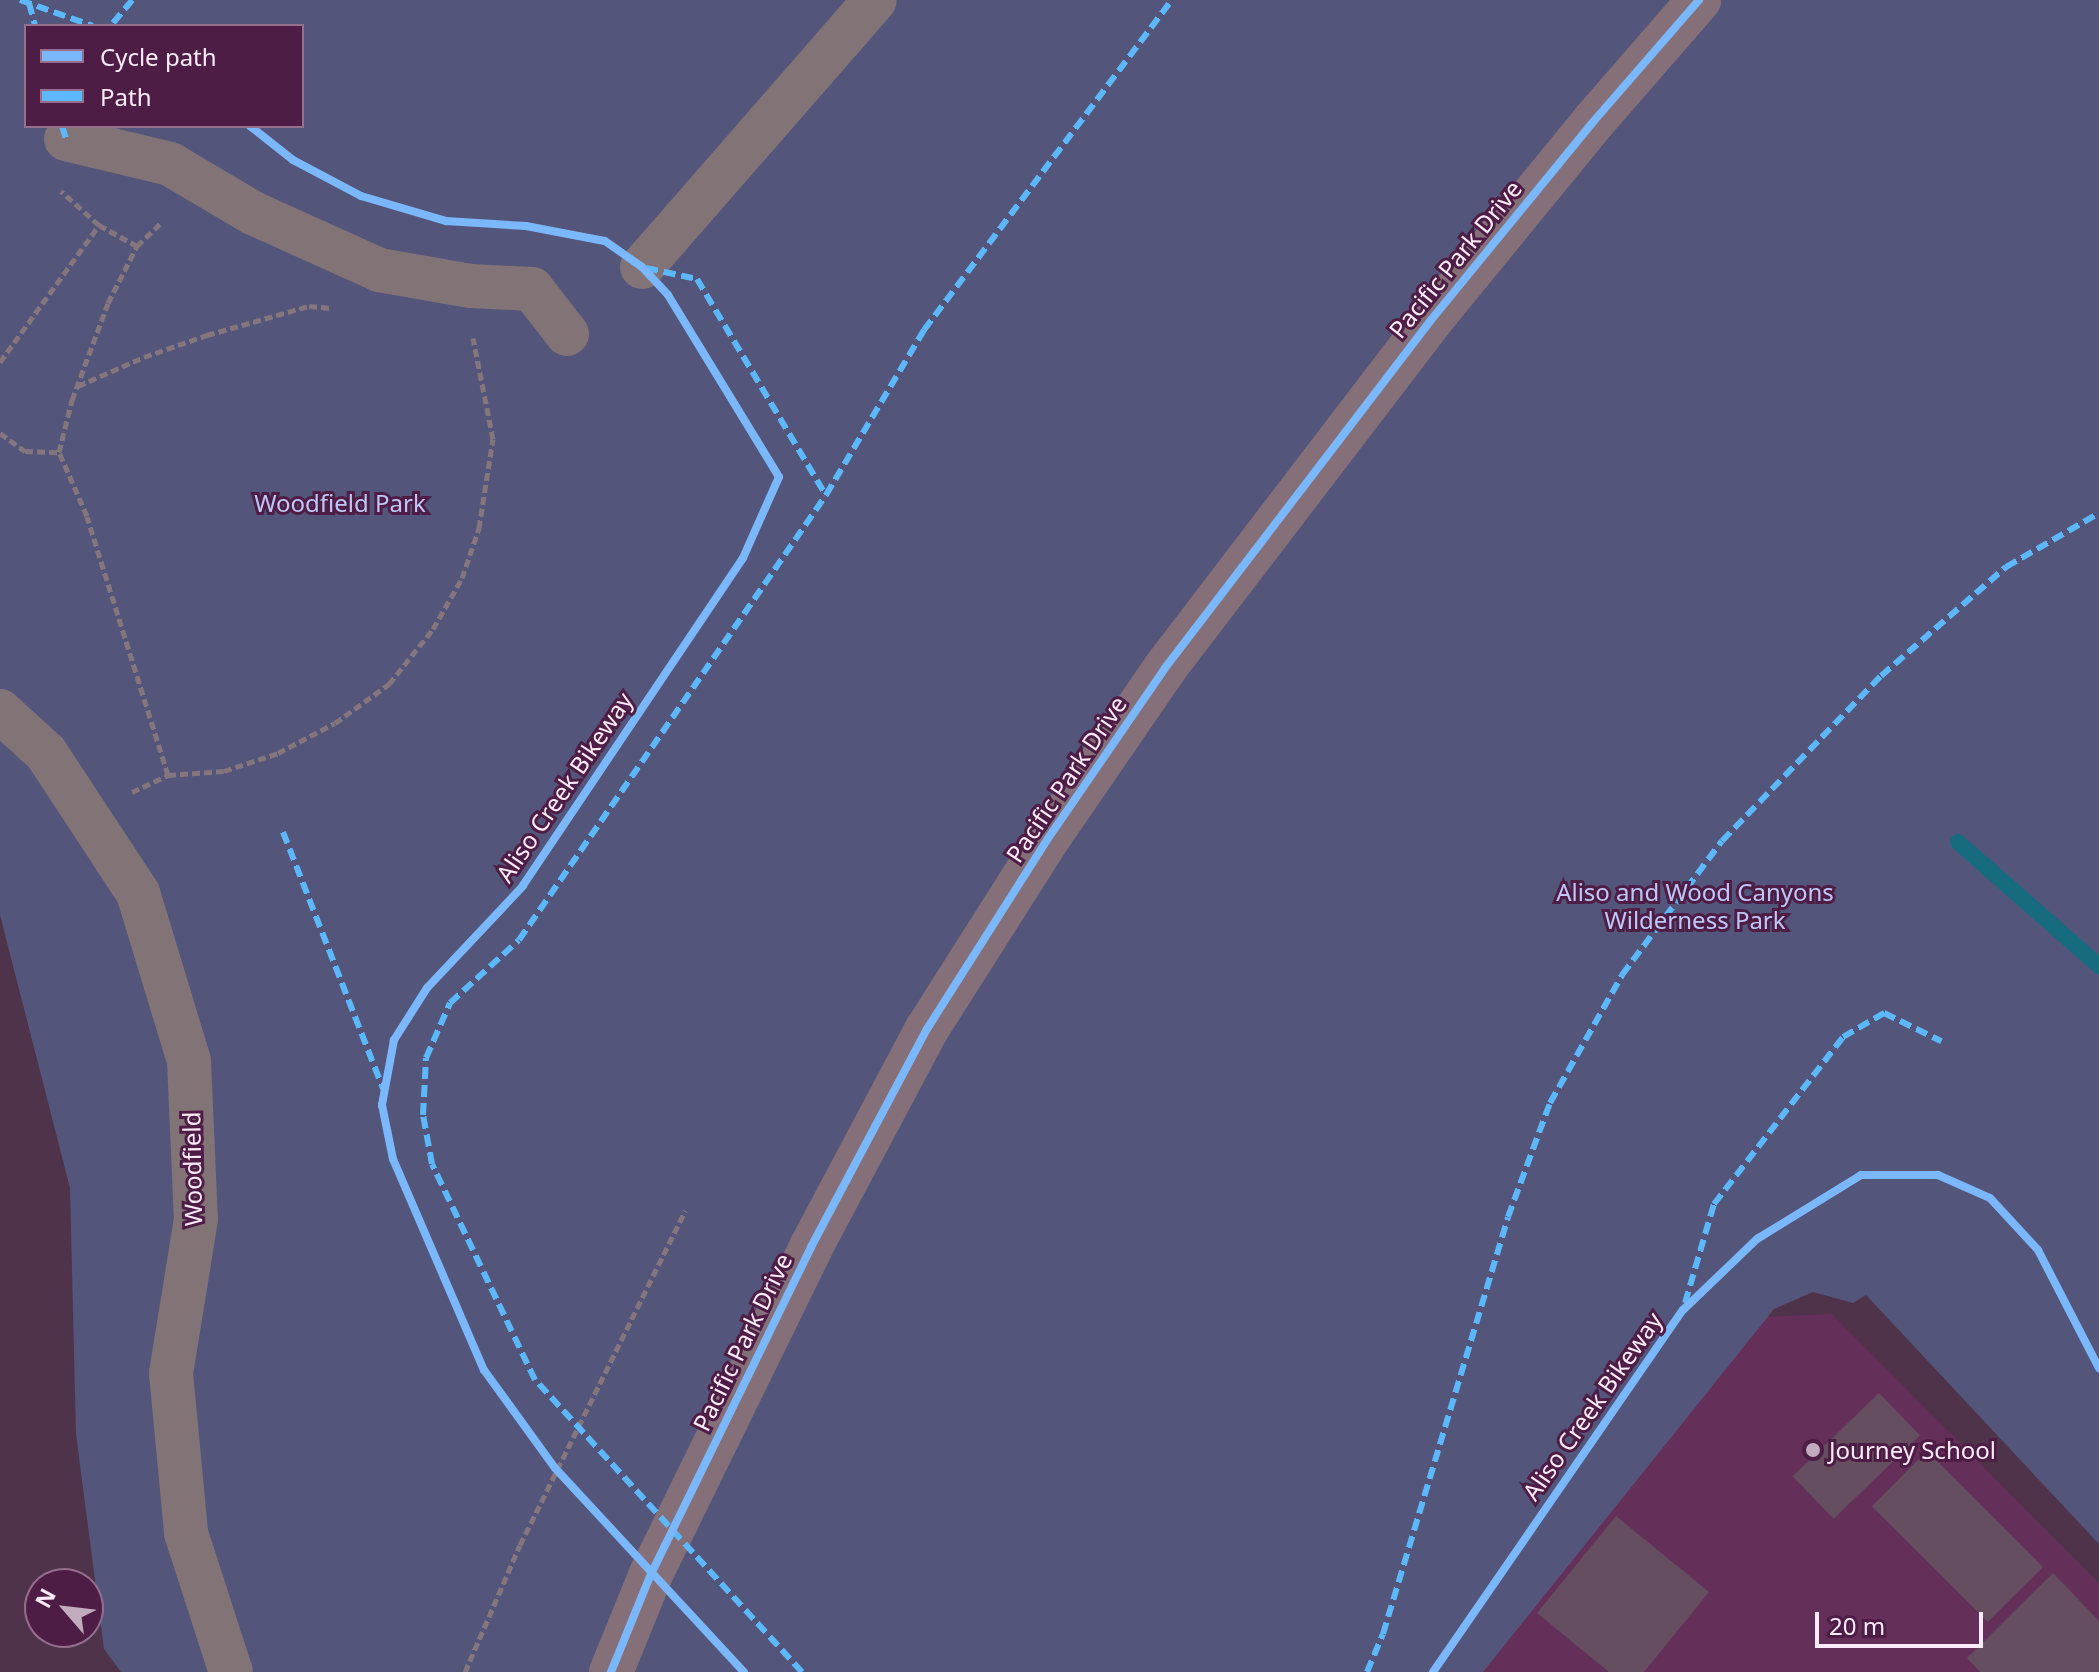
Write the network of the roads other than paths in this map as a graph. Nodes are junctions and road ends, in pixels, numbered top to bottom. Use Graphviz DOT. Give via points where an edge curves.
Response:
graph roads {
  1 [pos="875,0"];
  2 [pos="1699,0"];
  3 [pos="83,143"];
  4 [pos="642,267"];
  5 [pos="567,334"];
  6 [pos="0,711"];
  7 [pos="231,1672"];
  8 [pos="611,1672"];
  1 -- 4 [label="street"];
  2 -- 8 [label="main road, Pacific Park Drive" via="1431,320 1165,668 1049,837 927,1029 811,1247 651,1574"];
  3 -- 5 [label="street" via="170,164 253,213 379,270 471,286 532,289"];
  6 -- 7 [label="street, Woodfield" via="46,753 138,893 189,1061 196,1219 171,1373 186,1533"];
}
